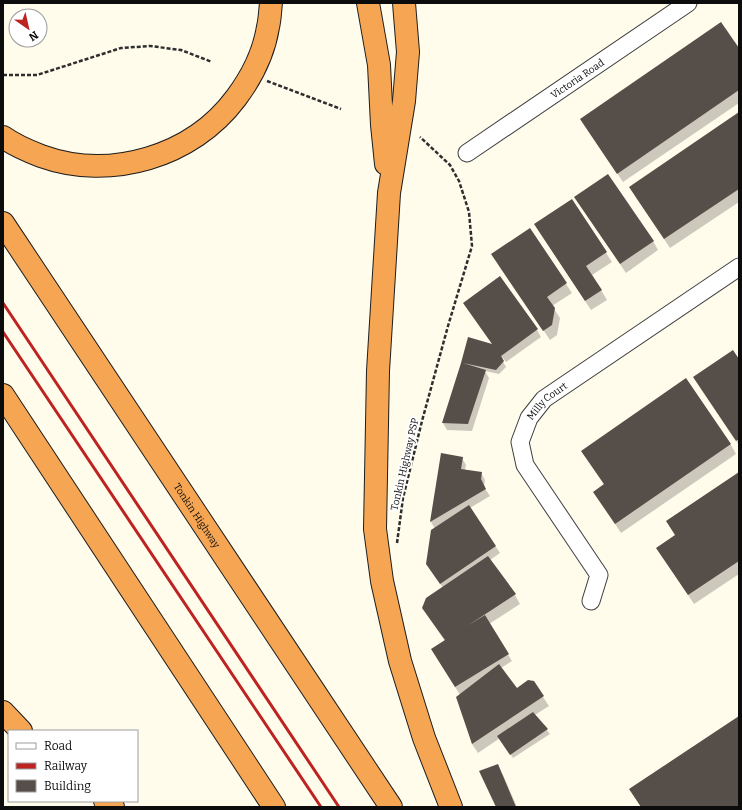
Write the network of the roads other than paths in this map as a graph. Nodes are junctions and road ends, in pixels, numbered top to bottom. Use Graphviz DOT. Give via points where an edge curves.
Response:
graph roads {
  1 [pos="271,3"];
  2 [pos="368,3"];
  3 [pos="404,3"];
  4 [pos="688,3"];
  5 [pos="3,137"];
  6 [pos="467,153"];
  7 [pos="389,193"];
  8 [pos="3,223"];
  9 [pos="739,267"];
  10 [pos="3,395"];
  11 [pos="592,600"];
  12 [pos="3,712"];
  13 [pos="20,730"];
  14 [pos="274,807"];
  15 [pos="391,807"];
  16 [pos="451,807"];
  1 -- 5 [label="highway" via="261,53 250,77 219,118 177,147 129,164 77,165 52,160 28,151"];
  2 -- 7 [label="highway" via="379,65"];
  3 -- 7 [label="highway" via="408,52 404,102"];
  4 -- 6 [label="street, Victoria Road"];
  7 -- 16 [label="highway" via="378,371 375,529 382,581 400,661 424,738"];
  8 -- 15 [label="highway, Tonkin Highway"];
  9 -- 11 [label="street, Milly Court" via="544,399 529,418 520,442 524,465 600,575"];
  10 -- 14 [label="highway"];
  12 -- 13 [label="highway"];
}
